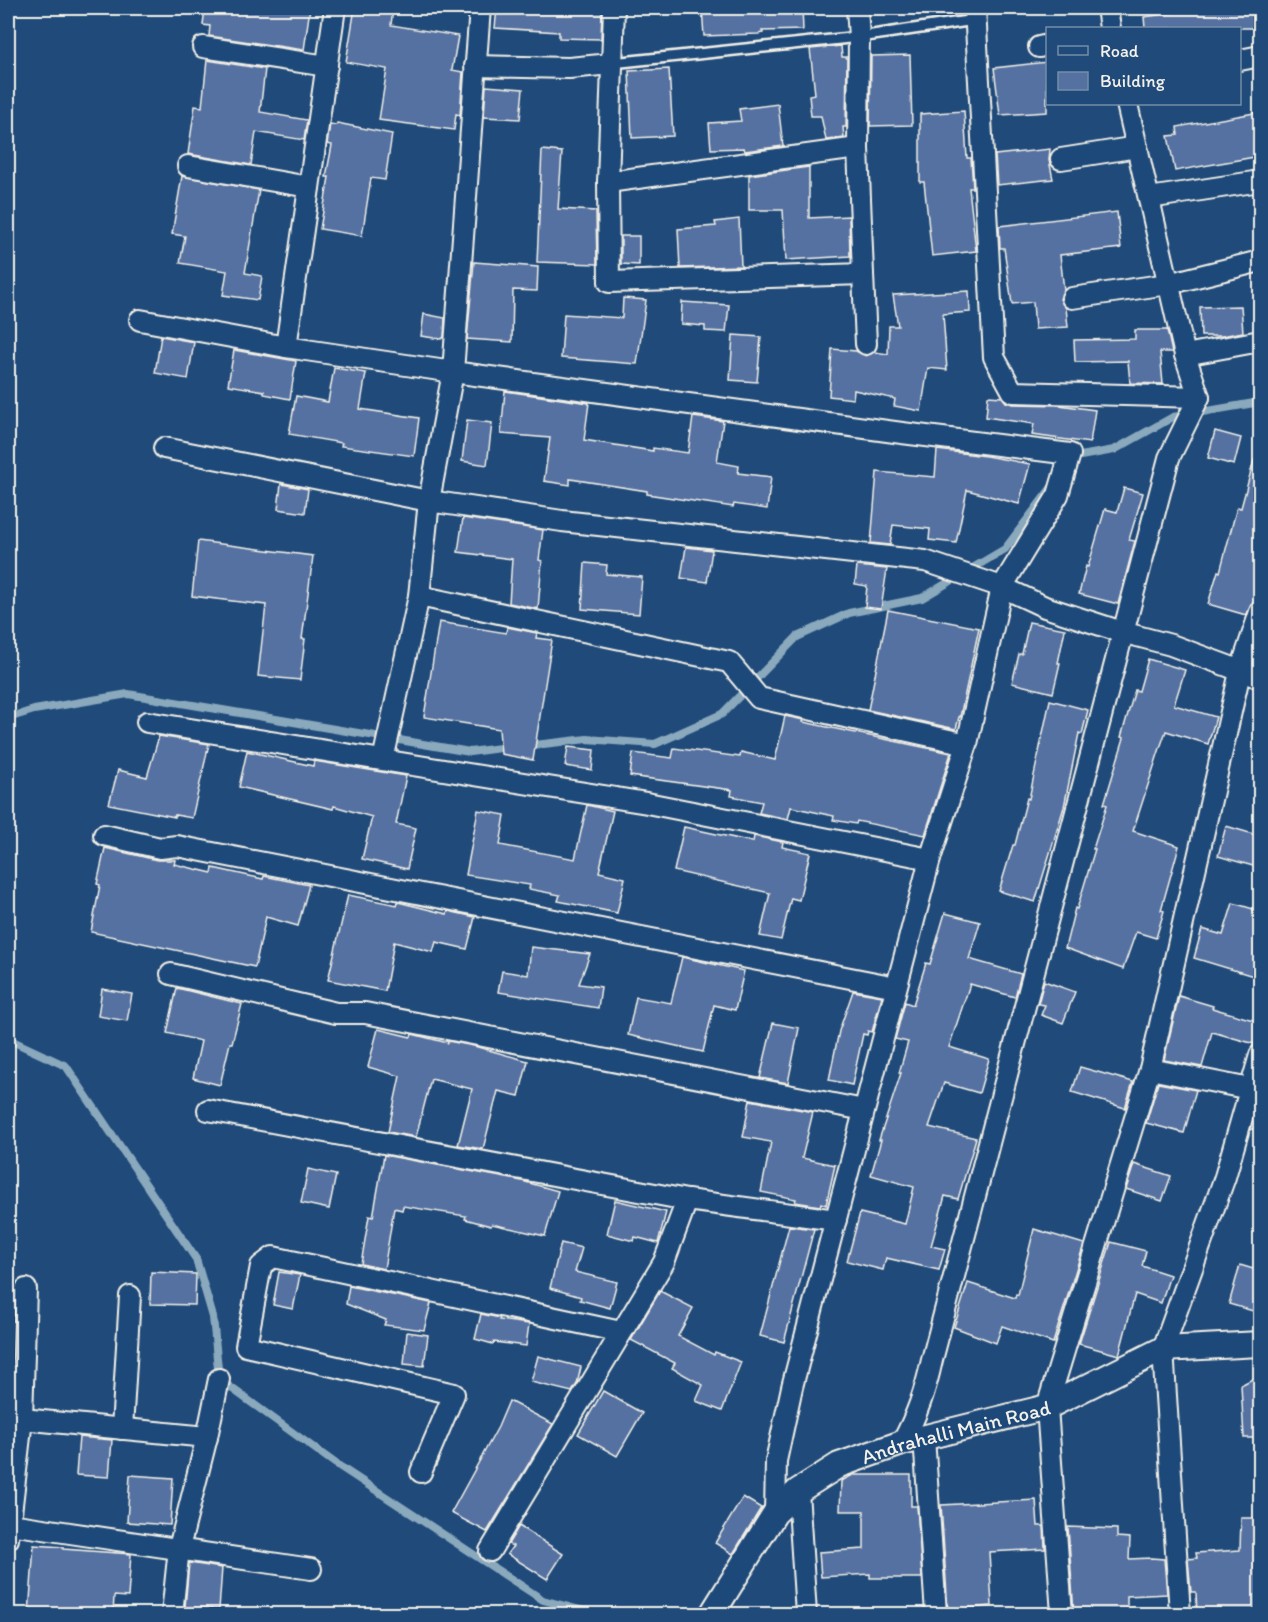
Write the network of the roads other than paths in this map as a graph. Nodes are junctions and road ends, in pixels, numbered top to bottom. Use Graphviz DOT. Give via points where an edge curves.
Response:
graph roads {
  1 [pos="335,8"];
  2 [pos="480,8"];
  3 [pos="614,8"];
  4 [pos="857,8"];
  5 [pos="1107,8"];
  6 [pos="975,14"];
  7 [pos="1110,27"];
  8 [pos="860,38"];
  9 [pos="203,46"];
  10 [pos="1260,56"];
  11 [pos="1241,60"];
  12 [pos="611,63"];
  13 [pos="327,66"];
  14 [pos="475,66"];
  15 [pos="1127,105"];
  16 [pos="1137,147"];
  17 [pos="858,148"];
  18 [pos="1061,159"];
  19 [pos="188,166"];
  20 [pos="1260,181"];
  21 [pos="608,182"];
  22 [pos="309,187"];
  23 [pos="1149,198"];
  24 [pos="1260,261"];
  25 [pos="863,274"];
  26 [pos="1168,284"];
  27 [pos="1072,298"];
  28 [pos="140,320"];
  29 [pos="1260,341"];
  30 [pos="866,344"];
  31 [pos="286,347"];
  32 [pos="1185,355"];
  33 [pos="453,372"];
  34 [pos="1199,397"];
  35 [pos="164,448"];
  36 [pos="429,501"];
  37 [pos="1002,587"];
  38 [pos="420,596"];
  39 [pos="1260,612"];
  40 [pos="1122,632"];
  41 [pos="1240,672"];
  42 [pos="1260,678"];
  43 [pos="147,722"];
  44 [pos="967,744"];
  45 [pos="384,755"];
  46 [pos="104,835"];
  47 [pos="930,859"];
  48 [pos="171,974"];
  49 [pos="896,987"];
  50 [pos="1260,1055"];
  51 [pos="1150,1069"];
  52 [pos="1255,1089"];
  53 [pos="208,1110"];
  54 [pos="864,1110"];
  55 [pos="687,1200"];
  56 [pos="836,1220"];
  57 [pos="26,1289"];
  58 [pos="130,1296"];
  59 [pos="621,1332"];
  60 [pos="1260,1344"];
  61 [pos="1163,1349"];
  62 [pos="219,1380"];
  63 [pos="1047,1407"];
  64 [pos="22,1419"];
  65 [pos="122,1429"];
  66 [pos="207,1437"];
  67 [pos="913,1440"];
  68 [pos="421,1472"];
  69 [pos="798,1491"];
  70 [pos="775,1514"];
  71 [pos="8,1531"];
  72 [pos="179,1548"];
  73 [pos="490,1551"];
  74 [pos="311,1569"];
  75 [pos="172,1614"];
  76 [pos="712,1614"];
  77 [pos="806,1614"];
  78 [pos="936,1614"];
  79 [pos="1062,1614"];
  80 [pos="1180,1614"];
  1 -- 13 [label="street"];
  2 -- 14 [label="street"];
  3 -- 12 [label="street"];
  4 -- 8 [label="street"];
  5 -- 7 [label="street"];
  6 -- 8 [label="lane"];
  6 -- 34 [label="street" via="994,357 1013,392"];
  8 -- 12 [label="lane"];
  8 -- 17 [label="street"];
  9 -- 13 [label="street"];
  10 -- 11 [label="street"];
  12 -- 14 [label="street" via="569,68"];
  12 -- 21 [label="street"];
  13 -- 22 [label="street"];
  14 -- 33 [label="street"];
  15 -- 16 [label="street"];
  16 -- 18 [label="street"];
  16 -- 23 [label="street"];
  17 -- 21 [label="street"];
  17 -- 25 [label="street"];
  19 -- 22 [label="street"];
  20 -- 23 [label="street"];
  21 -- 25 [label="street" via="609,282"];
  22 -- 31 [label="street"];
  23 -- 26 [label="street"];
  24 -- 26 [label="street"];
  25 -- 30 [label="street"];
  26 -- 27 [label="street"];
  26 -- 32 [label="street"];
  28 -- 31 [label="street"];
  29 -- 32 [label="street"];
  31 -- 33 [label="street"];
  32 -- 34 [label="street"];
  33 -- 36 [label="street"];
  33 -- 37 [label="street" via="1070,453 1058,495"];
  34 -- 40 [label="street" via="1169,459"];
  35 -- 36 [label="street"];
  36 -- 37 [label="street" via="925,561"];
  36 -- 38 [label="street"];
  37 -- 40 [label="street" via="1045,607"];
  37 -- 44 [label="street"];
  38 -- 44 [label="street" via="729,662 759,698"];
  38 -- 45 [label="street"];
  39 -- 41 [label="street"];
  40 -- 41 [label="street" via="1171,645"];
  40 -- 67 [label="street" via="916,1415"];
  41 -- 42 [label="street"];
  41 -- 51 [label="street"];
  43 -- 45 [label="street"];
  44 -- 47 [label="street"];
  45 -- 47 [label="street"];
  46 -- 49 [label="street"];
  47 -- 49 [label="street"];
  48 -- 54 [label="street" via="336,1013 365,1013"];
  49 -- 54 [label="street"];
  50 -- 52 [label="street"];
  51 -- 52 [label="street"];
  51 -- 63 [label="street"];
  52 -- 61 [label="street"];
  53 -- 55 [label="street"];
  54 -- 56 [label="street"];
  55 -- 56 [label="street"];
  55 -- 59 [label="street" via="664,1262"];
  56 -- 70 [label="street" via="776,1461"];
  57 -- 64 [label="street"];
  58 -- 65 [label="street"];
  59 -- 68 [label="street" via="273,1257 261,1266 246,1346 454,1394"];
  59 -- 73 [label="street"];
  60 -- 61 [label="street, Andrahalli Main Road"];
  61 -- 63 [label="street, Andrahalli Main Road"];
  61 -- 80 [label="street"];
  62 -- 66 [label="street"];
  63 -- 67 [label="street, Andrahalli Main Road"];
  63 -- 79 [label="street"];
  64 -- 65 [label="street"];
  64 -- 71 [label="street"];
  65 -- 66 [label="street"];
  66 -- 72 [label="street"];
  67 -- 69 [label="street, Andrahalli Main Road" via="839,1465"];
  67 -- 78 [label="street"];
  69 -- 70 [label="street, Andrahalli Main Road"];
  69 -- 77 [label="street"];
  70 -- 76 [label="street, Andrahalli Main Road"];
  71 -- 72 [label="street"];
  72 -- 74 [label="street"];
  72 -- 75 [label="street"];
}
